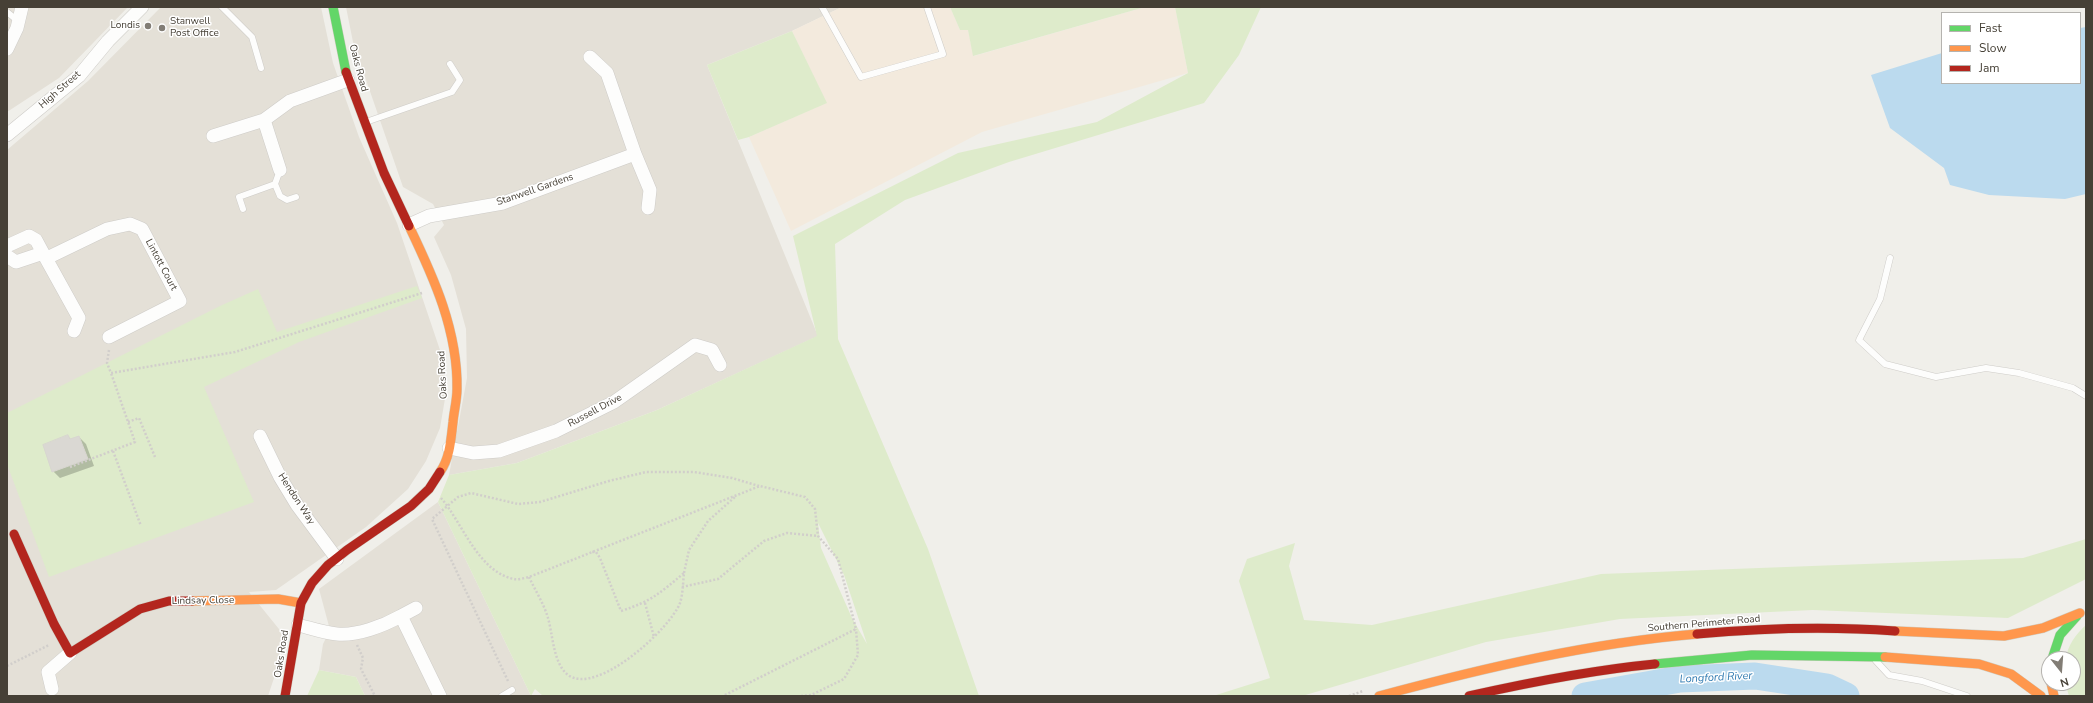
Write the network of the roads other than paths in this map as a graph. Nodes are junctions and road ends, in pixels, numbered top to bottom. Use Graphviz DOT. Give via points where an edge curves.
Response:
graph roads {
  1 [pos="22,7"];
  2 [pos="142,7"];
  3 [pos="222,7"];
  4 [pos="333,7"];
  5 [pos="822,7"];
  6 [pos="927,7"];
  7 [pos="7,12"];
  8 [pos="18,21"];
  9 [pos="7,49"];
  10 [pos="590,56"];
  11 [pos="450,64"];
  12 [pos="261,68"];
  13 [pos="348,80"];
  14 [pos="264,120"];
  15 [pos="364,123"];
  16 [pos="7,135"];
  17 [pos="213,136"];
  18 [pos="635,154"];
  19 [pos="280,170"];
  20 [pos="275,184"];
  21 [pos="296,197"];
  22 [pos="243,208"];
  23 [pos="648,208"];
  24 [pos="409,225"];
  25 [pos="7,246"];
  26 [pos="7,256"];
  27 [pos="45,256"];
  28 [pos="1890,258"];
  29 [pos="74,330"];
  30 [pos="109,337"];
  31 [pos="720,365"];
  32 [pos="2086,396"];
  33 [pos="260,436"];
  34 [pos="449,448"];
  35 [pos="14,534"];
  36 [pos="337,559"];
  37 [pos="300,603"];
  38 [pos="416,608"];
  39 [pos="2083,611"];
  40 [pos="401,616"];
  41 [pos="298,625"];
  42 [pos="2053,651"];
  43 [pos="70,653"];
  44 [pos="1872,656"];
  45 [pos="52,689"];
  46 [pos="512,690"];
  47 [pos="285,696"];
  48 [pos="440,696"];
  49 [pos="502,696"];
  50 [pos="1380,696"];
  51 [pos="1469,696"];
  52 [pos="1967,696"];
  53 [pos="2041,696"];
  1 -- 8 [label="street"];
  2 -- 16 [label="street, High Street" via="108,41 79,76"];
  3 -- 12 [label="lane" via="252,37"];
  4 -- 13 [label="street, Oaks Road"];
  5 -- 6 [label="lane" via="861,77 943,54"];
  7 -- 8 [label="lane"];
  8 -- 9 [label="street"];
  10 -- 18 [label="street" via="607,73"];
  11 -- 15 [label="lane" via="460,80 452,92"];
  13 -- 14 [label="street" via="290,101"];
  13 -- 15 [label="street, Oaks Road"];
  14 -- 17 [label="street"];
  14 -- 19 [label="street"];
  15 -- 24 [label="street, Oaks Road"];
  18 -- 23 [label="street" via="650,190"];
  18 -- 24 [label="street, Stanwell Gardens" via="503,203 429,216"];
  19 -- 20 [label="lane"];
  20 -- 21 [label="lane" via="280,196 287,200"];
  20 -- 22 [label="lane" via="239,197"];
  24 -- 34 [label="street, Oaks Road" via="446,312 455,360 456,391"];
  25 -- 27 [label="street" via="29,236 36,240"];
  26 -- 27 [label="street" via="16,262"];
  27 -- 29 [label="street" via="79,318"];
  27 -- 30 [label="street, Lintott Court" via="107,229 130,224 142,229 180,301"];
  28 -- 32 [label="lane" via="1880,299 1859,340 1885,364 1936,377 1986,368 2013,372 2073,388"];
  31 -- 34 [label="street, Russell Drive" via="712,350 695,345 614,402 556,431 499,450 473,454"];
  33 -- 36 [label="street, Hendon Way" via="297,505"];
  34 -- 36 [label="street, Oaks Road" via="444,467 416,503"];
  35 -- 43 [label="street"];
  36 -- 37 [label="street, Oaks Road" via="314,580"];
  37 -- 41 [label="street, Oaks Road"];
  37 -- 43 [label="street, Lindsay Close" via="278,600 169,601 140,609"];
  38 -- 40 [label="street"];
  39 -- 42 [label="street" via="2063,630"];
  39 -- 50 [label="street, Southern Perimeter Road" via="2043,628 2004,636 1868,629 1740,630 1672,636 1552,654 1482,668"];
  40 -- 41 [label="street" via="352,634 336,634"];
  40 -- 48 [label="street"];
  41 -- 47 [label="street, Oaks Road"];
  43 -- 45 [label="street, Lindsay Close" via="48,672"];
  44 -- 51 [label="street" via="1752,655 1619,667 1541,680"];
  44 -- 52 [label="lane" via="1889,675 1922,681"];
  44 -- 53 [label="street" via="1979,664 2011,674"];
  46 -- 49 [label="lane"];
}
